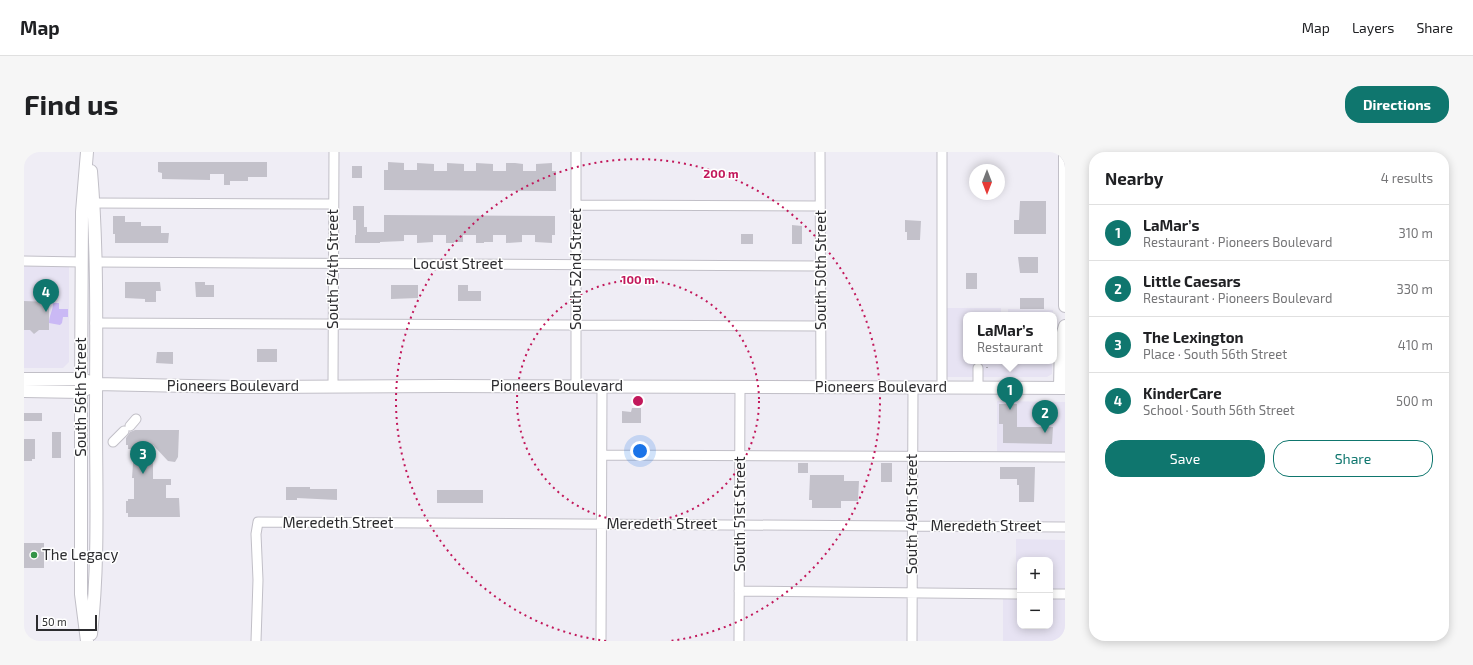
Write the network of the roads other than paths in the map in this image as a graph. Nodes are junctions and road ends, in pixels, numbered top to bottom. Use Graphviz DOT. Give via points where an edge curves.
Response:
graph roads {
  1 [pos="88,152"];
  2 [pos="334,152"];
  3 [pos="576,152"];
  4 [pos="820,152"];
  5 [pos="942,152"];
  6 [pos="1064,152"];
  7 [pos="93,204"];
  8 [pos="334,204"];
  9 [pos="576,205"];
  10 [pos="820,206"];
  11 [pos="1065,234"];
  12 [pos="24,261"];
  13 [pos="81,262"];
  14 [pos="95,262"];
  15 [pos="333,263"];
  16 [pos="576,264"];
  17 [pos="821,266"];
  18 [pos="1065,306"];
  19 [pos="96,323"];
  20 [pos="333,323"];
  21 [pos="576,324"];
  22 [pos="821,326"];
  23 [pos="1065,326"];
  24 [pos="983,368"];
  25 [pos="24,379"];
  26 [pos="81,379"];
  27 [pos="96,384"];
  28 [pos="333,386"];
  29 [pos="576,386"];
  30 [pos="602,386"];
  31 [pos="740,387"];
  32 [pos="821,387"];
  33 [pos="913,388"];
  34 [pos="942,388"];
  35 [pos="978,388"];
  36 [pos="1062,388"];
  37 [pos="24,391"];
  38 [pos="81,392"];
  39 [pos="130,425"];
  40 [pos="113,442"];
  41 [pos="602,455"];
  42 [pos="740,456"];
  43 [pos="913,457"];
  44 [pos="1065,457"];
  45 [pos="601,524"];
  46 [pos="740,525"];
  47 [pos="912,526"];
  48 [pos="1065,527"];
  49 [pos="739,591"];
  50 [pos="912,593"];
  51 [pos="1017,594"];
  52 [pos="1053,594"];
  53 [pos="1065,594"];
  54 [pos="86,641"];
  55 [pos="90,641"];
  56 [pos="256,641"];
  57 [pos="601,641"];
  58 [pos="739,641"];
  59 [pos="912,641"];
  1 -- 7 [label="main road, South 56th Street"];
  1 -- 13 [label="main road, South 56th Street" via="82,212"];
  2 -- 8 [label="street, South 54th Street"];
  3 -- 9 [label="street, South 52nd Street"];
  4 -- 10 [label="street, South 50th Street"];
  5 -- 34 [label="street"];
  6 -- 11 [label="main road"];
  7 -- 8 [label="street"];
  7 -- 14 [label="main road, South 56th Street"];
  8 -- 15 [label="street, South 54th Street"];
  9 -- 10 [label="street"];
  9 -- 16 [label="street, South 52nd Street"];
  10 -- 17 [label="street, South 50th Street"];
  11 -- 18 [label="main road"];
  12 -- 13 [label="street"];
  13 -- 26 [label="main road, South 56th Street"];
  14 -- 15 [label="street, Locust Street"];
  14 -- 19 [label="main road, South 56th Street"];
  15 -- 16 [label="street, Locust Street"];
  15 -- 20 [label="street, South 54th Street"];
  16 -- 17 [label="street, Locust Street"];
  16 -- 21 [label="street, South 52nd Street"];
  17 -- 22 [label="street, South 50th Street"];
  19 -- 20 [label="street"];
  19 -- 27 [label="main road, South 56th Street"];
  20 -- 21 [label="street"];
  20 -- 28 [label="street, South 54th Street"];
  21 -- 22 [label="street"];
  21 -- 29 [label="street, South 52nd Street"];
  22 -- 32 [label="street, South 50th Street"];
  23 -- 36 [label="main road" via="1061,340"];
  24 -- 35 [label="street"];
  25 -- 26 [label="main road, Pioneers Boulevard"];
  26 -- 27 [label="main road, Pioneers Boulevard"];
  26 -- 38 [label="main road, South 56th Street"];
  27 -- 28 [label="main road, Pioneers Boulevard"];
  27 -- 38 [label="main road, Pioneers Boulevard"];
  27 -- 55 [label="main road, South 56th Street" via="95,594"];
  28 -- 29 [label="main road, Pioneers Boulevard"];
  29 -- 30 [label="main road, Pioneers Boulevard"];
  30 -- 31 [label="main road, Pioneers Boulevard"];
  30 -- 41 [label="street"];
  31 -- 32 [label="main road, Pioneers Boulevard"];
  31 -- 42 [label="street, South 51st Street"];
  32 -- 33 [label="main road, Pioneers Boulevard"];
  33 -- 34 [label="main road, Pioneers Boulevard"];
  33 -- 43 [label="street, South 49th Street"];
  34 -- 35 [label="main road, Pioneers Boulevard"];
  35 -- 36 [label="main road, Pioneers Boulevard"];
  37 -- 38 [label="main road, Pioneers Boulevard"];
  38 -- 54 [label="main road, South 56th Street" via="81,594"];
  39 -- 40 [label="street"];
  41 -- 42 [label="street"];
  41 -- 45 [label="street"];
  42 -- 43 [label="street"];
  42 -- 46 [label="street, South 51st Street"];
  43 -- 44 [label="street"];
  43 -- 47 [label="street, South 49th Street"];
  45 -- 46 [label="street, Meredeth Street"];
  45 -- 56 [label="street, Meredeth Street" via="258,522"];
  45 -- 57 [label="street"];
  46 -- 47 [label="street, Meredeth Street"];
  46 -- 49 [label="street, South 51st Street"];
  47 -- 48 [label="street, Meredeth Street"];
  47 -- 50 [label="street, South 49th Street"];
  49 -- 50 [label="street"];
  49 -- 58 [label="street, South 51st Street"];
  50 -- 51 [label="street"];
  50 -- 59 [label="street, South 49th Street"];
  52 -- 53 [label="street"];
}
